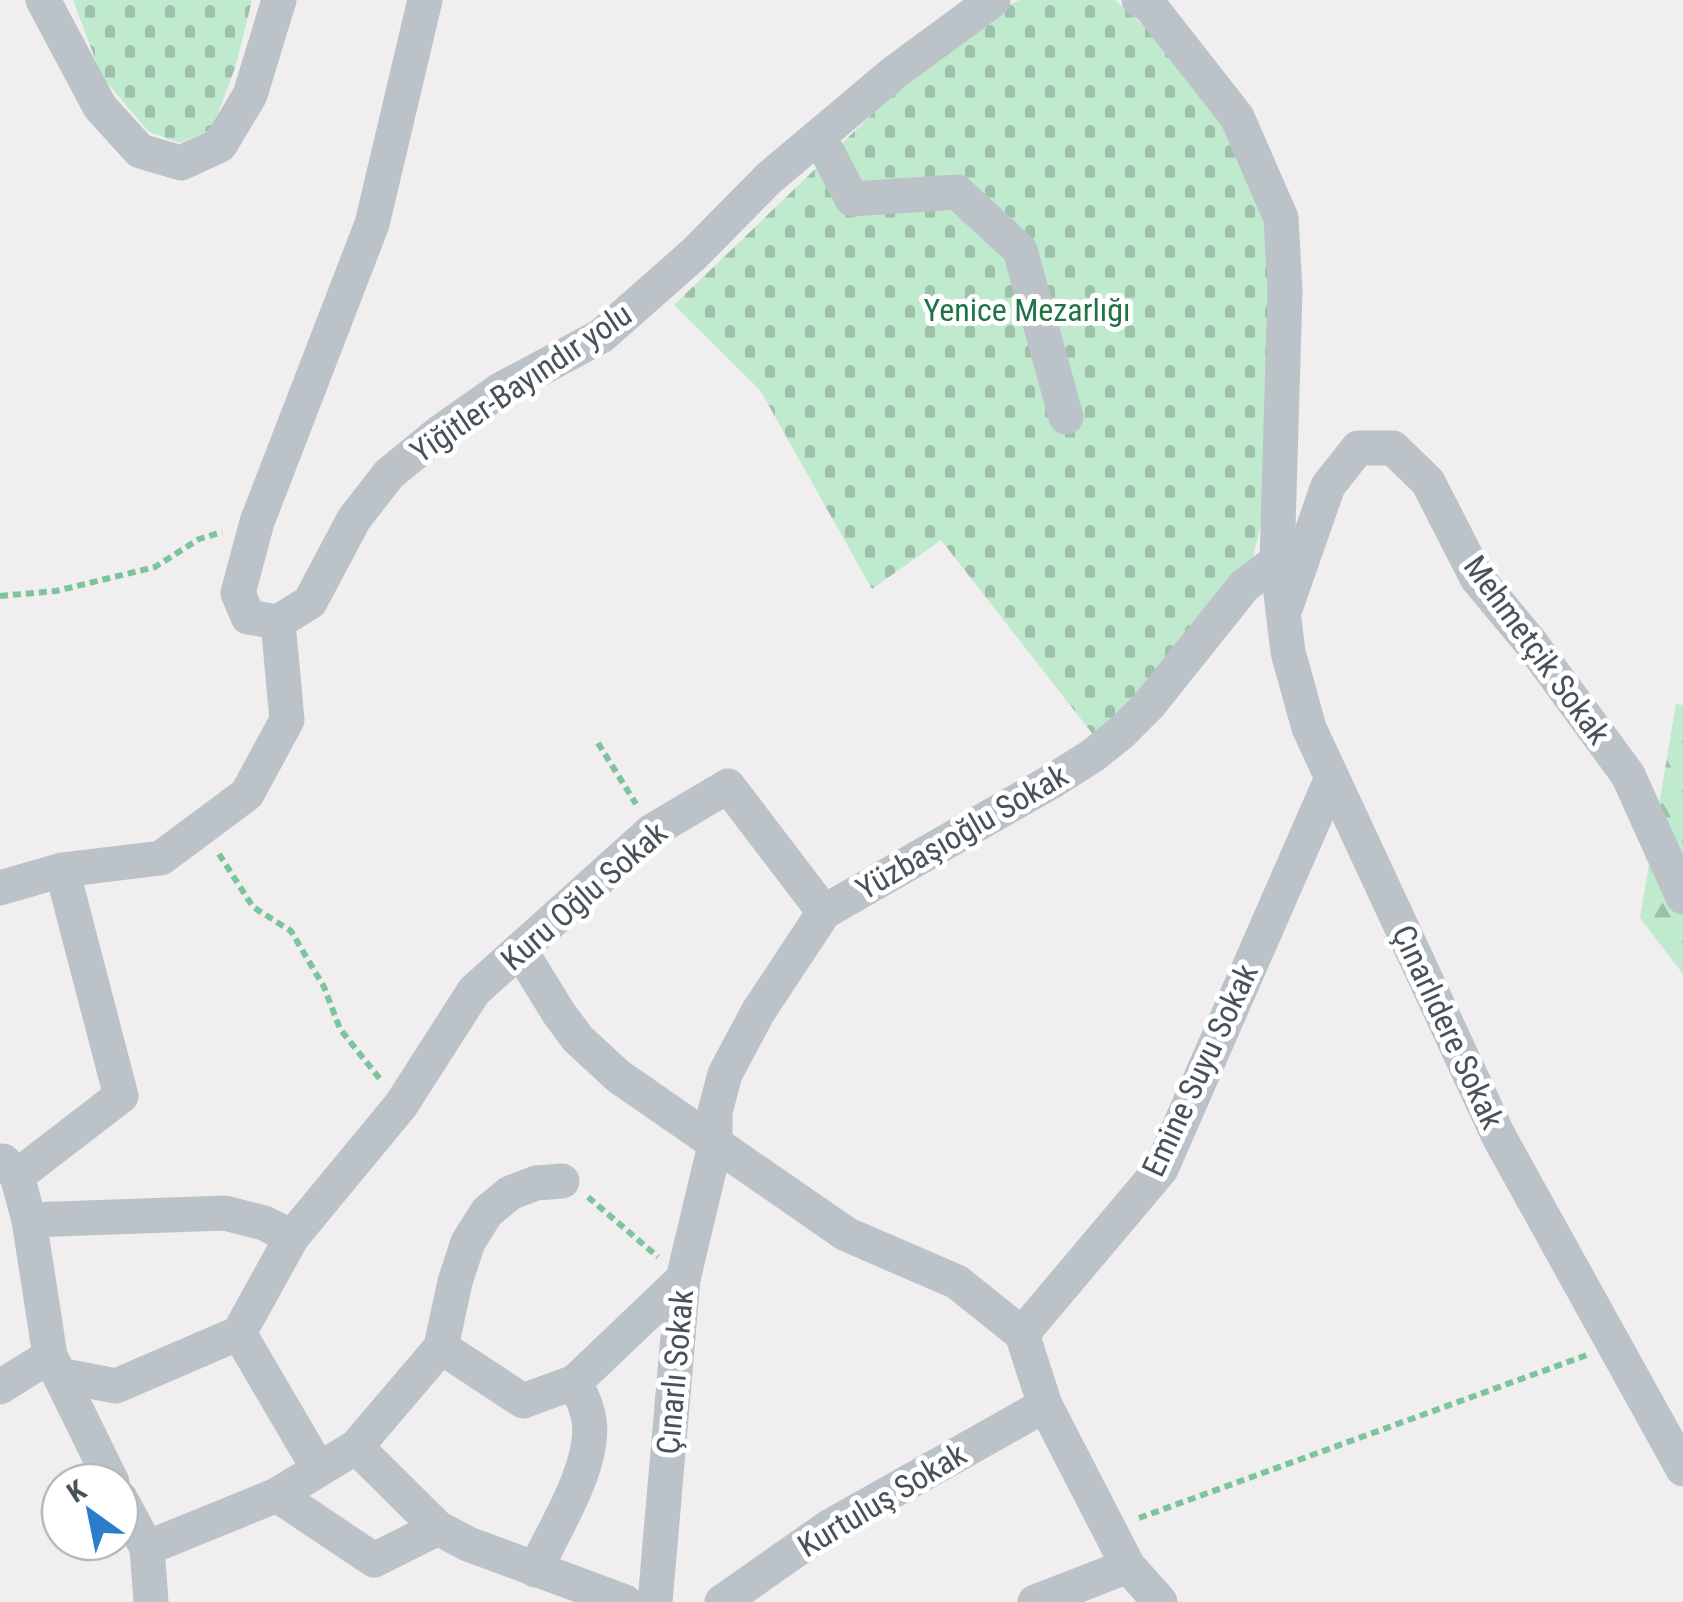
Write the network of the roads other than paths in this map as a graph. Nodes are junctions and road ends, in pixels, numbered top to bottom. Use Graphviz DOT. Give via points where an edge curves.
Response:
graph roads {
  1 [pos="43,0"];
  2 [pos="279,0"];
  3 [pos="424,0"];
  4 [pos="993,0"];
  5 [pos="1139,0"];
  6 [pos="818,136"];
  7 [pos="1066,417"];
  8 [pos="1277,561"];
  9 [pos="1284,614"];
  10 [pos="278,622"];
  11 [pos="1332,778"];
  12 [pos="62,870"];
  13 [pos="0,888"];
  14 [pos="1683,897"];
  15 [pos="824,912"];
  16 [pos="520,950"];
  17 [pos="715,1146"];
  18 [pos="8,1167"];
  19 [pos="562,1181"];
  20 [pos="29,1220"];
  21 [pos="292,1237"];
  22 [pos="683,1280"];
  23 [pos="239,1333"];
  24 [pos="1022,1334"];
  25 [pos="441,1347"];
  26 [pos="55,1365"];
  27 [pos="575,1382"];
  28 [pos="0,1387"];
  29 [pos="1045,1405"];
  30 [pos="356,1446"];
  31 [pos="102,1462"];
  32 [pos="318,1468"];
  33 [pos="1683,1468"];
  34 [pos="277,1495"];
  35 [pos="438,1528"];
  36 [pos="140,1536"];
  37 [pos="146,1548"];
  38 [pos="1128,1566"];
  39 [pos="536,1570"];
  40 [pos="151,1602"];
  41 [pos="625,1602"];
  42 [pos="654,1602"];
  43 [pos="722,1602"];
  44 [pos="1036,1602"];
  45 [pos="1160,1602"];
  1 -- 2 [label="street" via="100,107 140,151 181,163 220,145 240,112"];
  3 -- 10 [label="street" via="372,224 257,522 238,592 248,617"];
  4 -- 6 [label="street, Yiğitler-Bayındır yolu"];
  5 -- 8 [label="street" via="1238,117 1282,218"];
  6 -- 7 [label="street" via="852,199 958,192 1020,250"];
  6 -- 10 [label="street, Yiğitler-Bayındır yolu" via="601,336 500,390 389,474 354,519 310,602"];
  8 -- 9 [label="street, Çınarlıdere Sokak"];
  8 -- 15 [label="street, Yüzbaşıoğlu Sokak" via="1244,586 1148,706 1092,756"];
  9 -- 11 [label="street, Çınarlıdere Sokak" via="1309,728"];
  9 -- 14 [label="street, Mehmetçik Sokak" via="1328,486 1358,448 1393,448 1428,482 1477,578 1628,774"];
  10 -- 12 [label="street" via="288,720 247,794 161,858"];
  11 -- 24 [label="street, Emine Suyu Sokak" via="1161,1169"];
  11 -- 33 [label="street, Çınarlıdere Sokak" via="1499,1136"];
  12 -- 13 [label="street"];
  12 -- 18 [label="street" via="121,1096"];
  15 -- 16 [label="street, Kuru Oğlu Sokak" via="728,786 652,831"];
  15 -- 17 [label="street, Yüzbaşıoğlu Sokak" via="724,1074"];
  16 -- 17 [label="street" via="578,1039"];
  16 -- 21 [label="street, Kuru Oğlu Sokak" via="474,991 400,1105"];
  17 -- 22 [label="street, Çınarlı Sokak"];
  17 -- 24 [label="street" via="846,1234 957,1282"];
  18 -- 20 [label="street"];
  19 -- 25 [label="street" via="536,1183 487,1212 468,1242"];
  20 -- 21 [label="street" via="225,1213"];
  20 -- 26 [label="street"];
  21 -- 23 [label="street, Kuru Oğlu Sokak"];
  22 -- 27 [label="street"];
  22 -- 42 [label="street, Çınarlı Sokak"];
  23 -- 26 [label="street" via="116,1386"];
  23 -- 32 [label="street"];
  24 -- 29 [label="street"];
  25 -- 27 [label="street" via="522,1401"];
  25 -- 30 [label="street"];
  26 -- 28 [label="street"];
  26 -- 31 [label="street"];
  27 -- 39 [label="street" via="590,1423 589,1448"];
  29 -- 38 [label="street"];
  29 -- 43 [label="street, Kurtuluş Sokak" via="829,1527"];
  30 -- 32 [label="street"];
  30 -- 35 [label="street"];
  32 -- 34 [label="street"];
  34 -- 35 [label="street" via="374,1560"];
  34 -- 37 [label="street"];
  35 -- 39 [label="street"];
  36 -- 37 [label="street"];
  37 -- 40 [label="street"];
  38 -- 44 [label="street"];
  38 -- 45 [label="street"];
  39 -- 41 [label="street"];
}
